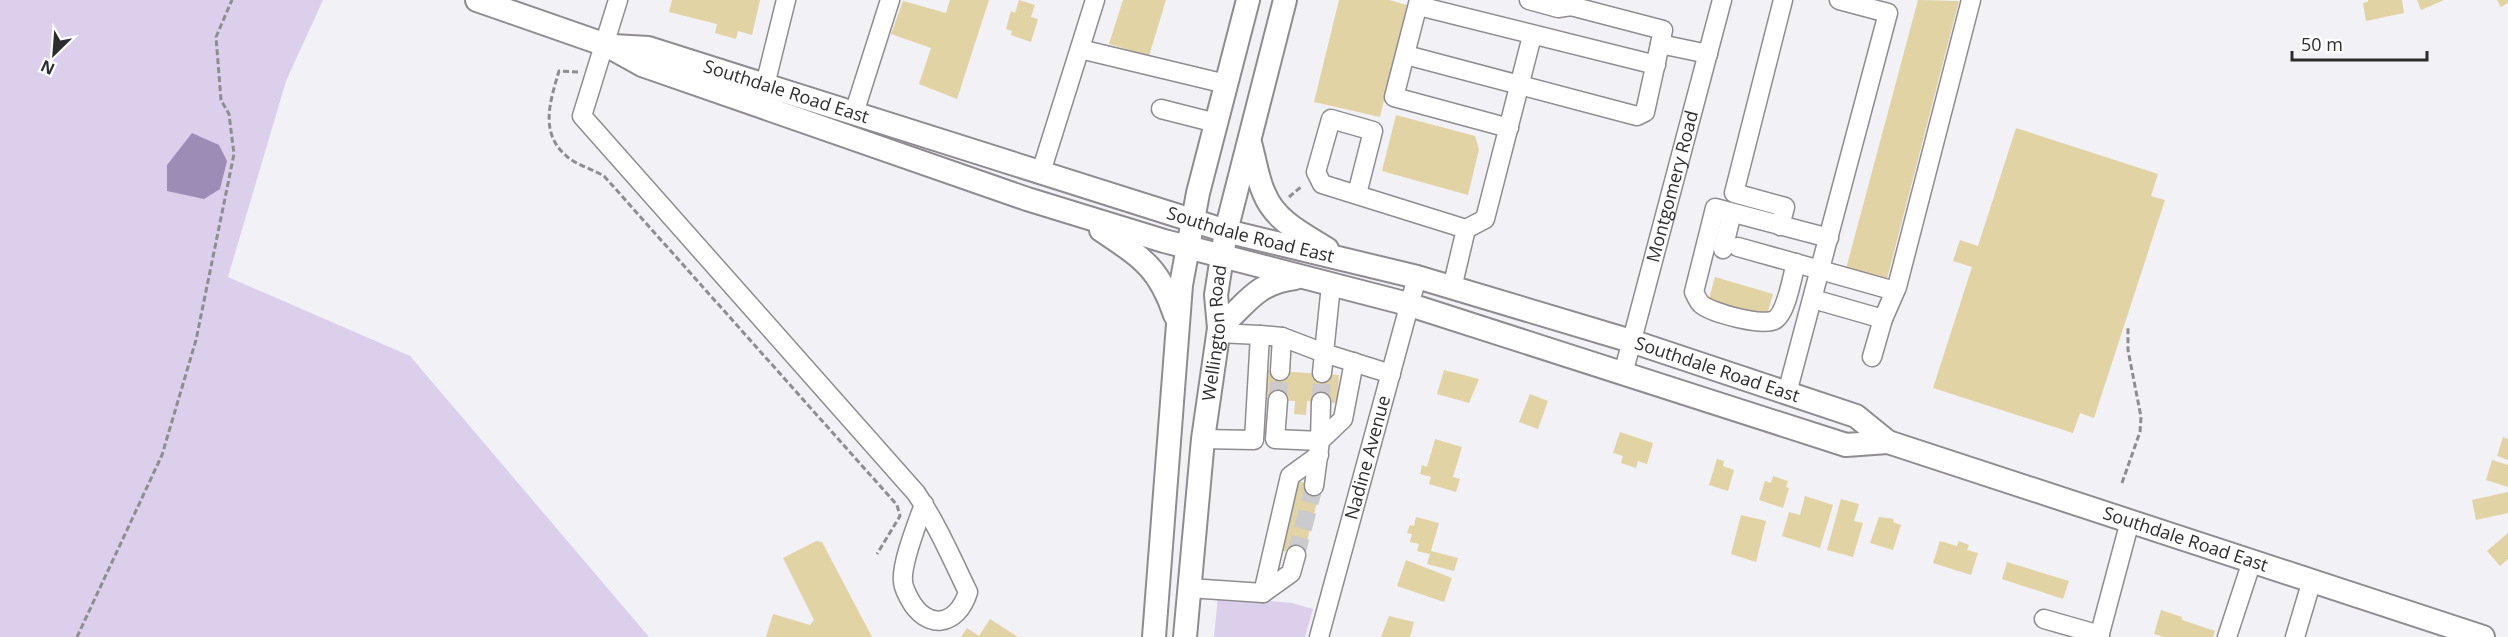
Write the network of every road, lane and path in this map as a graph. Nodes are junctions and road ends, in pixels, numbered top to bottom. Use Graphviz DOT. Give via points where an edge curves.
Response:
graph roads {
  1 [pos="232,0"];
  2 [pos="477,0"];
  3 [pos="618,0"];
  4 [pos="786,0"];
  5 [pos="890,0"];
  6 [pos="1095,0"];
  7 [pos="1248,0"];
  8 [pos="1284,0"];
  9 [pos="1529,0"];
  10 [pos="1722,0"];
  11 [pos="1783,0"];
  12 [pos="1839,0"];
  13 [pos="1971,0"];
  14 [pos="1419,3"];
  15 [pos="1532,36"];
  16 [pos="1660,44"];
  17 [pos="606,45"];
  18 [pos="1080,49"];
  19 [pos="1707,54"];
  20 [pos="1406,55"];
  21 [pos="1656,65"];
  22 [pos="765,84"];
  23 [pos="1226,84"];
  24 [pos="1520,84"];
  25 [pos="1161,109"];
  26 [pos="854,113"];
  27 [pos="1216,123"];
  28 [pos="1509,128"];
  29 [pos="1249,142"];
  30 [pos="1041,172"];
  31 [pos="1309,181"];
  32 [pos="1357,194"];
  33 [pos="1283,202"];
  34 [pos="1732,213"];
  35 [pos="1081,216"];
  36 [pos="1194,221"];
  37 [pos="1780,226"];
  38 [pos="1466,229"];
  39 [pos="1226,231"];
  40 [pos="1829,238"];
  41 [pos="1188,248"];
  42 [pos="1223,257"];
  43 [pos="1344,259"];
  44 [pos="1796,263"];
  45 [pos="1821,269"];
  46 [pos="1301,277"];
  47 [pos="1417,277"];
  48 [pos="1331,285"];
  49 [pos="1452,288"];
  50 [pos="1895,291"];
  51 [pos="1813,299"];
  52 [pos="1410,305"];
  53 [pos="1883,319"];
  54 [pos="1178,325"];
  55 [pos="2128,327"];
  56 [pos="1219,331"];
  57 [pos="1260,335"];
  58 [pos="1282,338"];
  59 [pos="1631,341"];
  60 [pos="1324,353"];
  61 [pos="1872,357"];
  62 [pos="1354,362"];
  63 [pos="1280,371"];
  64 [pos="1322,374"];
  65 [pos="1391,374"];
  66 [pos="1623,374"];
  67 [pos="1787,393"];
  68 [pos="1278,400"];
  69 [pos="1321,402"];
  70 [pos="1203,439"];
  71 [pos="1275,439"];
  72 [pos="1254,440"];
  73 [pos="1888,442"];
  74 [pos="1320,448"];
  75 [pos="2122,483"];
  76 [pos="1314,486"];
  77 [pos="924,504"];
  78 [pos="2130,521"];
  79 [pos="1296,555"];
  80 [pos="2252,561"];
  81 [pos="2312,580"];
  82 [pos="1189,588"];
  83 [pos="1263,593"];
  84 [pos="2044,620"];
  85 [pos="2099,636"];
  86 [pos="78,637"];
  87 [pos="1154,637"];
  88 [pos="1185,637"];
  89 [pos="1319,637"];
  90 [pos="2227,637"];
  91 [pos="2295,637"];
  92 [pos="2483,637"];
  1 -- 86 [label="path" via="216,37 221,100 229,114 234,154 196,340 162,455"];
  2 -- 17 [label="main road, Southdale Road East"];
  3 -- 17 [label="street"];
  4 -- 22 [label="street"];
  5 -- 26 [label="street"];
  6 -- 18 [label="street"];
  7 -- 23 [label="main road, Wellington Road"];
  8 -- 29 [label="main road, Wellington Road"];
  9 -- 16 [label="street" via="1558,8 1571,6 1663,30"];
  10 -- 19 [label="street, Montgomery Road"];
  11 -- 37 [label="street" via="1734,193 1785,207"];
  12 -- 40 [label="street" via="1888,13"];
  13 -- 50 [label="street"];
  14 -- 15 [label="street"];
  14 -- 20 [label="street"];
  15 -- 21 [label="street"];
  15 -- 24 [label="street"];
  16 -- 19 [label="street"];
  16 -- 21 [label="street"];
  17 -- 22 [label="main road, Southdale Road East" via="648,48"];
  17 -- 35 [label="main road, Southdale Road East" via="642,65"];
  17 -- 77 [label="street" via="582,116"];
  18 -- 23 [label="street"];
  18 -- 30 [label="street"];
  19 -- 59 [label="street, Montgomery Road"];
  20 -- 24 [label="street"];
  20 -- 28 [label="street" via="1394,97"];
  21 -- 24 [label="street" via="1645,112 1637,116"];
  22 -- 26 [label="main road, Southdale Road East"];
  23 -- 27 [label="main road, Wellington Road"];
  24 -- 28 [label="street"];
  25 -- 27 [label="street"];
  26 -- 30 [label="main road, Southdale Road East"];
  27 -- 36 [label="main road, Wellington Road"];
  28 -- 38 [label="street" via="1485,219"];
  29 -- 39 [label="main road, Wellington Road"];
  29 -- 43 [label="main road" via="1264,195 1272,208 1281,219"];
  30 -- 36 [label="main road, Southdale Road East"];
  31 -- 33 [label="path"];
  32 -- 38 [label="street"];
  34 -- 37 [label="street"];
  34 -- 44 [label="street" via="1731,248"];
  34 -- 44 [label="street" via="1715,208 1694,292 1701,304 1751,321 1770,323 1785,303"];
  35 -- 41 [label="main road, Southdale Road East"];
  35 -- 54 [label="main road" via="1137,253 1149,266 1164,287"];
  36 -- 39 [label="main road, Southdale Road East"];
  36 -- 41 [label="main road, Wellington Road"];
  37 -- 40 [label="street"];
  38 -- 49 [label="street"];
  39 -- 42 [label="main road, Wellington Road"];
  39 -- 43 [label="main road, Southdale Road East"];
  40 -- 45 [label="street"];
  41 -- 42 [label="main road, Southdale Road East"];
  41 -- 54 [label="main road, Wellington Road"];
  42 -- 46 [label="main road, Southdale Road East"];
  42 -- 56 [label="main road, Wellington Road" via="1216,295"];
  43 -- 47 [label="main road, Southdale Road East"];
  44 -- 45 [label="street"];
  45 -- 50 [label="street"];
  45 -- 51 [label="street"];
  46 -- 48 [label="main road, Southdale Road East"];
  46 -- 56 [label="main road" via="1268,285 1248,299"];
  47 -- 49 [label="main road, Southdale Road East"];
  47 -- 52 [label="street, Nadine Avenue"];
  48 -- 52 [label="main road, Southdale Road East"];
  48 -- 60 [label="street"];
  49 -- 59 [label="main road, Southdale Road East"];
  50 -- 53 [label="street"];
  51 -- 53 [label="street"];
  51 -- 67 [label="street"];
  52 -- 65 [label="street, Nadine Avenue"];
  52 -- 66 [label="main road, Southdale Road East"];
  53 -- 61 [label="street"];
  54 -- 87 [label="main road, Wellington Road"];
  55 -- 75 [label="path" via="2128,350 2141,417 2140,432"];
  56 -- 57 [label="street"];
  56 -- 70 [label="main road, Wellington Road"];
  57 -- 58 [label="street"];
  57 -- 72 [label="street"];
  58 -- 60 [label="street"];
  58 -- 63 [label="street"];
  59 -- 66 [label="street, Montgomery Road"];
  59 -- 67 [label="main road, Southdale Road East"];
  60 -- 62 [label="street"];
  60 -- 64 [label="street"];
  62 -- 65 [label="street"];
  62 -- 74 [label="street" via="1343,419"];
  65 -- 89 [label="street, Nadine Avenue"];
  66 -- 73 [label="main road, Southdale Road East" via="1846,445"];
  67 -- 73 [label="main road, Southdale Road East" via="1856,416"];
  68 -- 71 [label="street"];
  69 -- 74 [label="street"];
  70 -- 72 [label="street"];
  70 -- 82 [label="main road, Wellington Road"];
  71 -- 72 [label="street"];
  71 -- 74 [label="street"];
  73 -- 78 [label="main road, Southdale Road East"];
  74 -- 76 [label="street"];
  74 -- 83 [label="street" via="1290,476"];
  77 -- 77 [label="street" via="968,592 962,606 944,621 934,622 915,609 903,580"];
  78 -- 80 [label="main road, Southdale Road East"];
  78 -- 85 [label="street"];
  79 -- 83 [label="street" via="1291,573"];
  80 -- 81 [label="main road, Southdale Road East"];
  80 -- 90 [label="street"];
  81 -- 91 [label="street"];
  81 -- 92 [label="main road, Southdale Road East"];
  82 -- 83 [label="street"];
  82 -- 88 [label="main road, Wellington Road"];
  84 -- 85 [label="street"];
}
